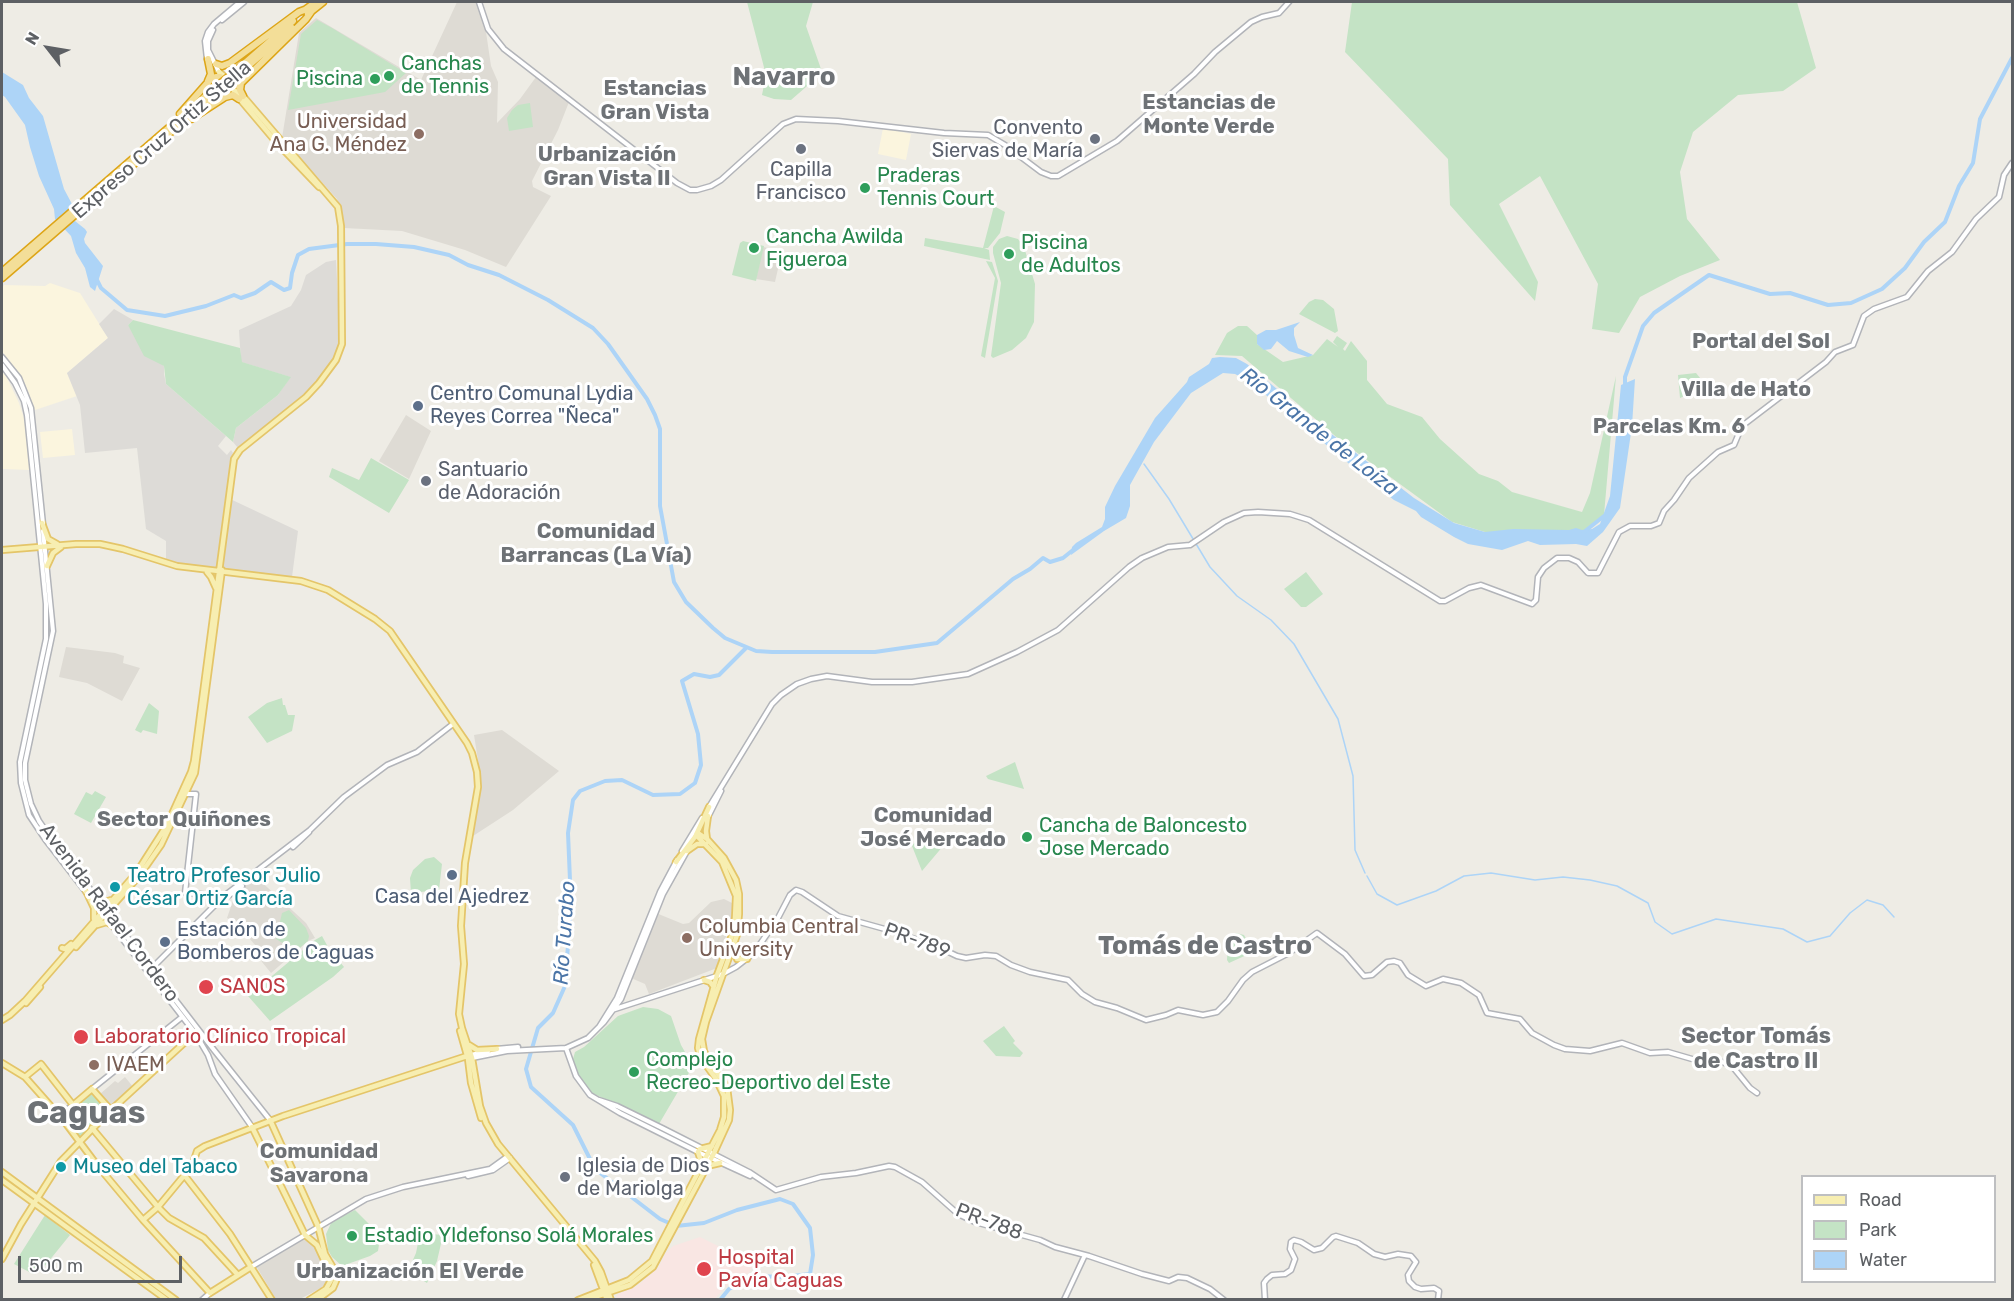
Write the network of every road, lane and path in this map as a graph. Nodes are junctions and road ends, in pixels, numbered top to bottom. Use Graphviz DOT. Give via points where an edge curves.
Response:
graph roads {
  1 [pos="242,2"];
  2 [pos="315,2"];
  3 [pos="323,2"];
  4 [pos="479,2"];
  5 [pos="1289,2"];
  6 [pos="309,10"];
  7 [pos="207,59"];
  8 [pos="230,63"];
  9 [pos="216,64"];
  10 [pos="221,75"];
  11 [pos="241,83"];
  12 [pos="206,85"];
  13 [pos="232,88"];
  14 [pos="241,97"];
  15 [pos="220,100"];
  16 [pos="174,127"];
  17 [pos="268,128"];
  18 [pos="279,129"];
  19 [pos="2013,163"];
  20 [pos="338,213"];
  21 [pos="12,266"];
  22 [pos="2,270"];
  23 [pos="2,280"];
  24 [pos="2,357"];
  25 [pos="2,365"];
  26 [pos="42,523"];
  27 [pos="60,546"];
  28 [pos="42,548"];
  29 [pos="2,552"];
  30 [pos="222,562"];
  31 [pos="47,566"];
  32 [pos="210,571"];
  33 [pos="223,572"];
  34 [pos="216,589"];
  35 [pos="452,724"];
  36 [pos="724,785"];
  37 [pos="185,795"];
  38 [pos="30,801"];
  39 [pos="709,807"];
  40 [pos="29,815"];
  41 [pos="708,816"];
  42 [pos="39,821"];
  43 [pos="310,830"];
  44 [pos="697,834"];
  45 [pos="707,841"];
  46 [pos="465,850"];
  47 [pos="687,851"];
  48 [pos="676,862"];
  49 [pos="126,888"];
  50 [pos="86,891"];
  51 [pos="225,894"];
  52 [pos="95,896"];
  53 [pos="216,896"];
  54 [pos="114,901"];
  55 [pos="218,904"];
  56 [pos="104,911"];
  57 [pos="94,923"];
  58 [pos="115,925"];
  59 [pos="85,932"];
  60 [pos="735,940"];
  61 [pos="62,948"];
  62 [pos="639,950"];
  63 [pos="64,956"];
  64 [pos="747,959"];
  65 [pos="57,969"];
  66 [pos="149,970"];
  67 [pos="723,974"];
  68 [pos="717,975"];
  69 [pos="626,978"];
  70 [pos="704,980"];
  71 [pos="714,987"];
  72 [pos="621,999"];
  73 [pos="625,1005"];
  74 [pos="617,1007"];
  75 [pos="604,1016"];
  76 [pos="182,1017"];
  77 [pos="189,1019"];
  78 [pos="2,1022"];
  79 [pos="599,1027"];
  80 [pos="195,1034"];
  81 [pos="467,1044"];
  82 [pos="566,1048"];
  83 [pos="497,1049"];
  84 [pos="524,1050"];
  85 [pos="470,1057"];
  86 [pos="2,1063"];
  87 [pos="25,1077"];
  88 [pos="472,1090"];
  89 [pos="94,1091"];
  90 [pos="1757,1093"];
  91 [pos="73,1105"];
  92 [pos="109,1108"];
  93 [pos="483,1114"];
  94 [pos="60,1118"];
  95 [pos="270,1120"];
  96 [pos="252,1127"];
  97 [pos="92,1128"];
  98 [pos="489,1133"];
  99 [pos="77,1138"];
  100 [pos="714,1147"];
  101 [pos="699,1151"];
  102 [pos="710,1156"];
  103 [pos="508,1158"];
  104 [pos="720,1160"];
  105 [pos="703,1168"];
  106 [pos="2,1172"];
  107 [pos="185,1176"];
  108 [pos="2,1180"];
  109 [pos="25,1197"];
  110 [pos="35,1201"];
  111 [pos="158,1207"];
  112 [pos="28,1211"];
  113 [pos="143,1220"];
  114 [pos="318,1226"];
  115 [pos="305,1235"];
  116 [pos="321,1239"];
  117 [pos="314,1241"];
  118 [pos="1085,1256"];
  119 [pos="2,1260"];
  120 [pos="251,1267"];
  121 [pos="238,1275"];
  122 [pos="602,1279"];
  123 [pos="616,1288"];
  124 [pos="606,1290"];
  125 [pos="210,1293"];
  126 [pos="588,1297"];
  127 [pos="166,1299"];
  128 [pos="176,1299"];
  129 [pos="201,1299"];
  130 [pos="272,1299"];
  131 [pos="309,1299"];
  132 [pos="317,1299"];
  133 [pos="578,1299"];
  134 [pos="609,1299"];
  135 [pos="1064,1299"];
  136 [pos="1224,1299"];
  137 [pos="1265,1299"];
  138 [pos="1438,1299"];
  1 -- 7 [label="street" via="208,32"];
  1 -- 9 [label="street" via="210,33 208,50"];
  2 -- 6 [label="highway, Expreso Cruz Ortiz Stella"];
  3 -- 6 [label="highway, Expreso Cruz Ortiz Stella"];
  4 -- 5 [label="street" via="488,28 504,49 690,190 721,180 783,124 795,119 988,135 1041,172 1058,176 1117,141 1232,38 1258,18 1280,13"];
  6 -- 8 [label="highway" via="299,12"];
  6 -- 11 [label="highway" via="306,19"];
  6 -- 16 [label="highway, Expreso Cruz Ortiz Stella, bridge"];
  7 -- 10 [label="street"];
  7 -- 12 [label="highway" via="211,74"];
  8 -- 9 [label="highway"];
  8 -- 10 [label="highway"];
  9 -- 10 [label="street"];
  10 -- 12 [label="highway"];
  10 -- 13 [label="main road"];
  11 -- 13 [label="highway"];
  11 -- 14 [label="highway"];
  12 -- 16 [label="highway"];
  13 -- 14 [label="main road"];
  13 -- 15 [label="highway"];
  14 -- 15 [label="highway" via="231,95"];
  14 -- 17 [label="main road"];
  14 -- 20 [label="main road"];
  15 -- 16 [label="highway" via="183,126"];
  16 -- 21 [label="highway, Expreso Cruz Ortiz Stella"];
  17 -- 18 [label="main road"];
  17 -- 20 [label="main road" via="332,198"];
  19 -- 36 [label="street" via="2004,176 1999,197 1907,297 1868,312 1860,322 1853,345 1835,352 1742,426 1734,445 1718,452 1689,478 1659,523 1630,526 1619,532 1598,573 1588,573 1569,558 1557,558 1538,577 1536,600 1532,604 1481,585 1440,601 1316,524 1293,514 1250,512 1232,518 1190,544 1168,547 1142,558 1058,630 968,674 912,682 827,676 797,684 772,704"];
  20 -- 30 [label="main road" via="342,333 339,352 306,397 234,459"];
  21 -- 22 [label="highway"];
  21 -- 23 [label="highway"];
  24 -- 26 [label="street, Avenida Rafael Cordero" via="19,378 31,408"];
  25 -- 28 [label="street, Avenida Rafael Cordero" via="15,383 27,415"];
  26 -- 27 [label="main road" via="48,538"];
  26 -- 28 [label="street, Avenida Rafael Cordero"];
  27 -- 28 [label="main road"];
  27 -- 31 [label="main road"];
  27 -- 32 [label="main road" via="103,546 169,567"];
  28 -- 29 [label="main road"];
  28 -- 31 [label="street, Avenida Rafael Cordero"];
  28 -- 40 [label="street, Avenida Rafael Cordero" via="46,639 20,762 22,793"];
  30 -- 32 [label="main road"];
  30 -- 33 [label="main road"];
  31 -- 38 [label="street, Avenida Rafael Cordero" via="52,631 25,763"];
  32 -- 33 [label="main road"];
  32 -- 34 [label="main road"];
  33 -- 34 [label="main road"];
  33 -- 35 [label="main road" via="314,587 375,621 388,632"];
  33 -- 37 [label="main road" via="198,761"];
  34 -- 49 [label="main road" via="191,772 157,843"];
  35 -- 43 [label="street" via="417,752 367,779"];
  35 -- 46 [label="main road" via="471,758 477,784"];
  36 -- 39 [label="street"];
  36 -- 41 [label="street"];
  37 -- 49 [label="main road" via="160,845"];
  37 -- 53 [label="street" via="196,794 185,893"];
  38 -- 40 [label="street"];
  38 -- 42 [label="street, Avenida Rafael Cordero"];
  39 -- 44 [label="main road"];
  39 -- 48 [label="street"];
  40 -- 42 [label="street"];
  40 -- 50 [label="street, Avenida Rafael Cordero"];
  41 -- 44 [label="street"];
  41 -- 45 [label="main road"];
  42 -- 52 [label="street, Avenida Rafael Cordero"];
  43 -- 51 [label="street"];
  43 -- 51 [label="street" via="300,842"];
  44 -- 45 [label="main road"];
  44 -- 47 [label="street"];
  44 -- 48 [label="main road"];
  45 -- 47 [label="main road"];
  45 -- 60 [label="main road" via="724,858 736,880 740,914"];
  45 -- 68 [label="main road" via="722,862 736,896 732,935"];
  46 -- 81 [label="main road" via="461,926 464,964 459,1014"];
  46 -- 85 [label="main road" via="457,1016"];
  47 -- 62 [label="street"];
  48 -- 62 [label="street" via="660,892"];
  49 -- 54 [label="main road"];
  50 -- 56 [label="street, Avenida Rafael Cordero"];
  50 -- 57 [label="main road" via="94,908"];
  51 -- 53 [label="street"];
  51 -- 55 [label="street"];
  52 -- 54 [label="main road" via="105,902"];
  52 -- 56 [label="street, Avenida Rafael Cordero"];
  53 -- 55 [label="street"];
  54 -- 56 [label="main road"];
  54 -- 58 [label="main road"];
  55 -- 66 [label="street"];
  56 -- 57 [label="main road"];
  56 -- 58 [label="street, Avenida Rafael Cordero"];
  57 -- 58 [label="main road"];
  57 -- 59 [label="main road"];
  58 -- 66 [label="street, Avenida Rafael Cordero"];
  59 -- 61 [label="main road"];
  59 -- 63 [label="main road"];
  59 -- 65 [label="main road"];
  60 -- 64 [label="main road" via="736,959"];
  60 -- 67 [label="main road"];
  62 -- 69 [label="street"];
  62 -- 72 [label="street"];
  63 -- 65 [label="main road"];
  63 -- 78 [label="main road"];
  64 -- 67 [label="street, PR-789 / PR-789"];
  64 -- 90 [label="street, PR-789 / PR-789" via="795,890 838,916 957,956 996,956 1030,972 1068,980 1092,1001 1146,1020 1178,1010 1203,1016 1217,1012 1252,972 1317,933 1345,954 1364,976 1394,961 1426,986 1443,979 1461,983 1479,995 1487,1013 1520,1019 1532,1033 1554,1045 1590,1051 1622,1043 1650,1053 1668,1052 1700,1061 1722,1062 1732,1066"];
  65 -- 78 [label="main road" via="20,1011"];
  66 -- 76 [label="street, Avenida Rafael Cordero"];
  66 -- 77 [label="street, Avenida Rafael Cordero"];
  67 -- 68 [label="street, PR-789 / PR-789"];
  67 -- 100 [label="main road" via="702,1040 708,1061 730,1099 729,1119"];
  68 -- 70 [label="street, PR-789 / PR-789"];
  68 -- 71 [label="main road"];
  69 -- 74 [label="street"];
  69 -- 75 [label="street"];
  70 -- 71 [label="main road"];
  70 -- 73 [label="street, PR-789 / PR-789"];
  71 -- 100 [label="main road" via="698,1048 724,1096 724,1117"];
  72 -- 73 [label="street"];
  72 -- 74 [label="street"];
  73 -- 74 [label="street, PR-789 / PR-789"];
  74 -- 75 [label="street"];
  74 -- 79 [label="street"];
  75 -- 79 [label="street"];
  76 -- 77 [label="street"];
  76 -- 80 [label="street, Avenida Rafael Cordero"];
  76 -- 89 [label="street"];
  77 -- 95 [label="street, Avenida Rafael Cordero"];
  79 -- 82 [label="street" via="588,1038"];
  80 -- 92 [label="main road" via="114,1108"];
  80 -- 96 [label="street, Avenida Rafael Cordero" via="215,1074"];
  81 -- 83 [label="main road" via="477,1050"];
  81 -- 85 [label="main road"];
  82 -- 84 [label="street"];
  82 -- 101 [label="street, PR-788 / PR-788" via="580,1084 590,1095"];
  83 -- 84 [label="street"];
  83 -- 85 [label="street"];
  84 -- 85 [label="street"];
  85 -- 88 [label="main road"];
  85 -- 93 [label="main road"];
  85 -- 95 [label="main road"];
  86 -- 87 [label="main road"];
  87 -- 91 [label="main road" via="41,1064"];
  87 -- 94 [label="main road"];
  88 -- 93 [label="main road"];
  88 -- 98 [label="main road"];
  89 -- 91 [label="main road"];
  89 -- 92 [label="main road"];
  91 -- 94 [label="street"];
  92 -- 97 [label="main road"];
  93 -- 98 [label="main road"];
  93 -- 103 [label="main road"];
  94 -- 99 [label="main road"];
  95 -- 96 [label="main road"];
  95 -- 114 [label="main road, Avenida Rafael Cordero"];
  96 -- 107 [label="main road" via="197,1151"];
  96 -- 115 [label="main road"];
  97 -- 99 [label="main road"];
  97 -- 111 [label="main road"];
  98 -- 103 [label="main road"];
  99 -- 110 [label="main road"];
  99 -- 113 [label="main road"];
  100 -- 101 [label="main road"];
  100 -- 102 [label="main road"];
  100 -- 104 [label="main road"];
  101 -- 102 [label="street, PR-788 / PR-788"];
  101 -- 105 [label="main road"];
  102 -- 104 [label="street, PR-788 / PR-788"];
  102 -- 105 [label="main road"];
  103 -- 114 [label="street" via="490,1169 366,1199"];
  103 -- 122 [label="main road" via="591,1259"];
  104 -- 105 [label="main road"];
  104 -- 118 [label="street, PR-788 / PR-788" via="776,1190 821,1177 895,1167 922,1182 958,1214 975,1222"];
  105 -- 123 [label="main road" via="654,1258"];
  106 -- 110 [label="main road"];
  107 -- 111 [label="main road"];
  107 -- 120 [label="main road"];
  108 -- 109 [label="main road"];
  109 -- 110 [label="main road"];
  109 -- 112 [label="main road"];
  110 -- 112 [label="main road"];
  110 -- 127 [label="main road"];
  110 -- 128 [label="main road"];
  111 -- 113 [label="main road"];
  111 -- 121 [label="main road" via="204,1238"];
  112 -- 119 [label="main road"];
  113 -- 125 [label="main road"];
  114 -- 115 [label="street"];
  114 -- 116 [label="main road, Avenida Rafael Cordero"];
  115 -- 117 [label="main road"];
  115 -- 120 [label="street"];
  116 -- 117 [label="main road"];
  116 -- 132 [label="main road, Avenida Rafael Cordero" via="336,1278 333,1288"];
  117 -- 131 [label="main road" via="331,1280 326,1289"];
  118 -- 135 [label="street"];
  118 -- 136 [label="street, PR-788 / PR-788" via="1169,1281 1187,1278"];
  120 -- 121 [label="main road"];
  120 -- 130 [label="main road"];
  121 -- 125 [label="main road"];
  122 -- 123 [label="main road"];
  122 -- 124 [label="main road"];
  122 -- 126 [label="main road"];
  123 -- 124 [label="main road"];
  123 -- 134 [label="main road"];
  124 -- 126 [label="main road"];
  124 -- 134 [label="main road"];
  125 -- 129 [label="street"];
  126 -- 133 [label="main road"];
  126 -- 134 [label="main road"];
  137 -- 138 [label="street" via="1267,1279 1291,1270 1295,1259 1291,1242 1301,1242 1314,1250 1336,1236 1385,1257 1411,1256 1416,1262 1408,1275 1409,1281 1415,1287 1439,1291"];
}
